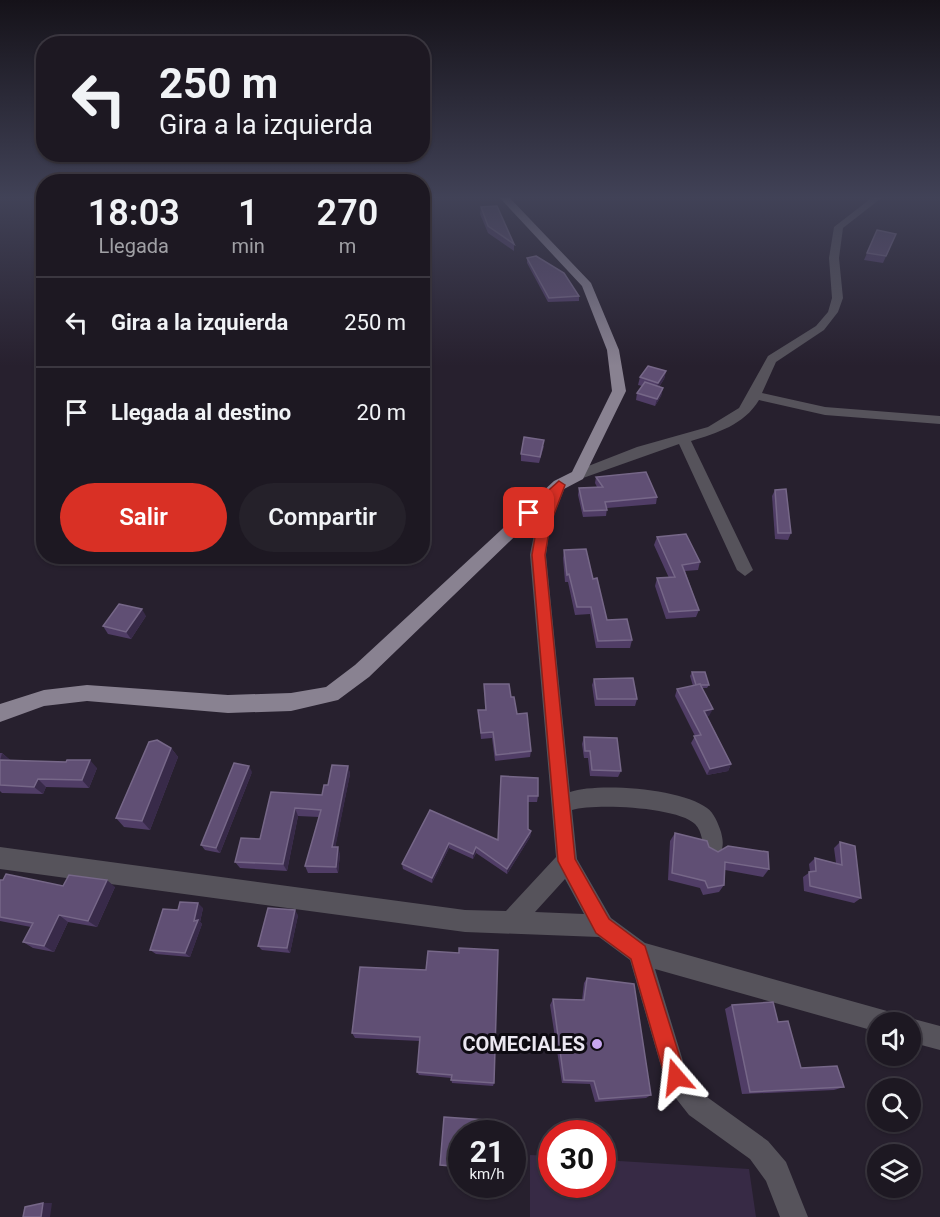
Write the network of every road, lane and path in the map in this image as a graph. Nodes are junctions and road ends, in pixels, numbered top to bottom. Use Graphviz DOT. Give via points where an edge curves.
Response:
graph roads {
  1 [pos="558,253"];
  2 [pos="836,253"];
  3 [pos="757,396"];
  4 [pos="940,420"];
  5 [pos="683,438"];
  6 [pos="578,474"];
  7 [pos="559,485"];
  8 [pos="745,570"];
  9 [pos="0,712"];
  10 [pos="563,804"];
  11 [pos="713,847"];
  12 [pos="0,858"];
  13 [pos="567,861"];
  14 [pos="510,924"];
  15 [pos="603,926"];
  16 [pos="639,953"];
  17 [pos="867,1017"];
  18 [pos="921,1033"];
  19 [pos="940,1038"];
  20 [pos="794,1217"];
  1 -- 6 [label="main road" via="586,285 613,350 619,391"];
  2 -- 3 [label="street" via="840,289 832,312 820,328 772,359"];
  3 -- 4 [label="street" via="825,411"];
  3 -- 5 [label="street" via="733,420"];
  5 -- 6 [label="street"];
  5 -- 8 [label="street"];
  6 -- 7 [label="main road"];
  7 -- 9 [label="main road" via="362,671 331,694 291,702 228,704 87,693 44,699"];
  7 -- 10 [label="street" via="543,525 538,555"];
  10 -- 11 [label="street" via="575,798 603,795 699,812 707,821"];
  10 -- 13 [label="street"];
  12 -- 14 [label="street"];
  13 -- 14 [label="street"];
  13 -- 15 [label="street"];
  14 -- 15 [label="street"];
  15 -- 16 [label="street"];
  16 -- 17 [label="street"];
  16 -- 20 [label="street" via="676,1077 698,1106 759,1150 776,1172"];
  18 -- 19 [label="street"];
}
